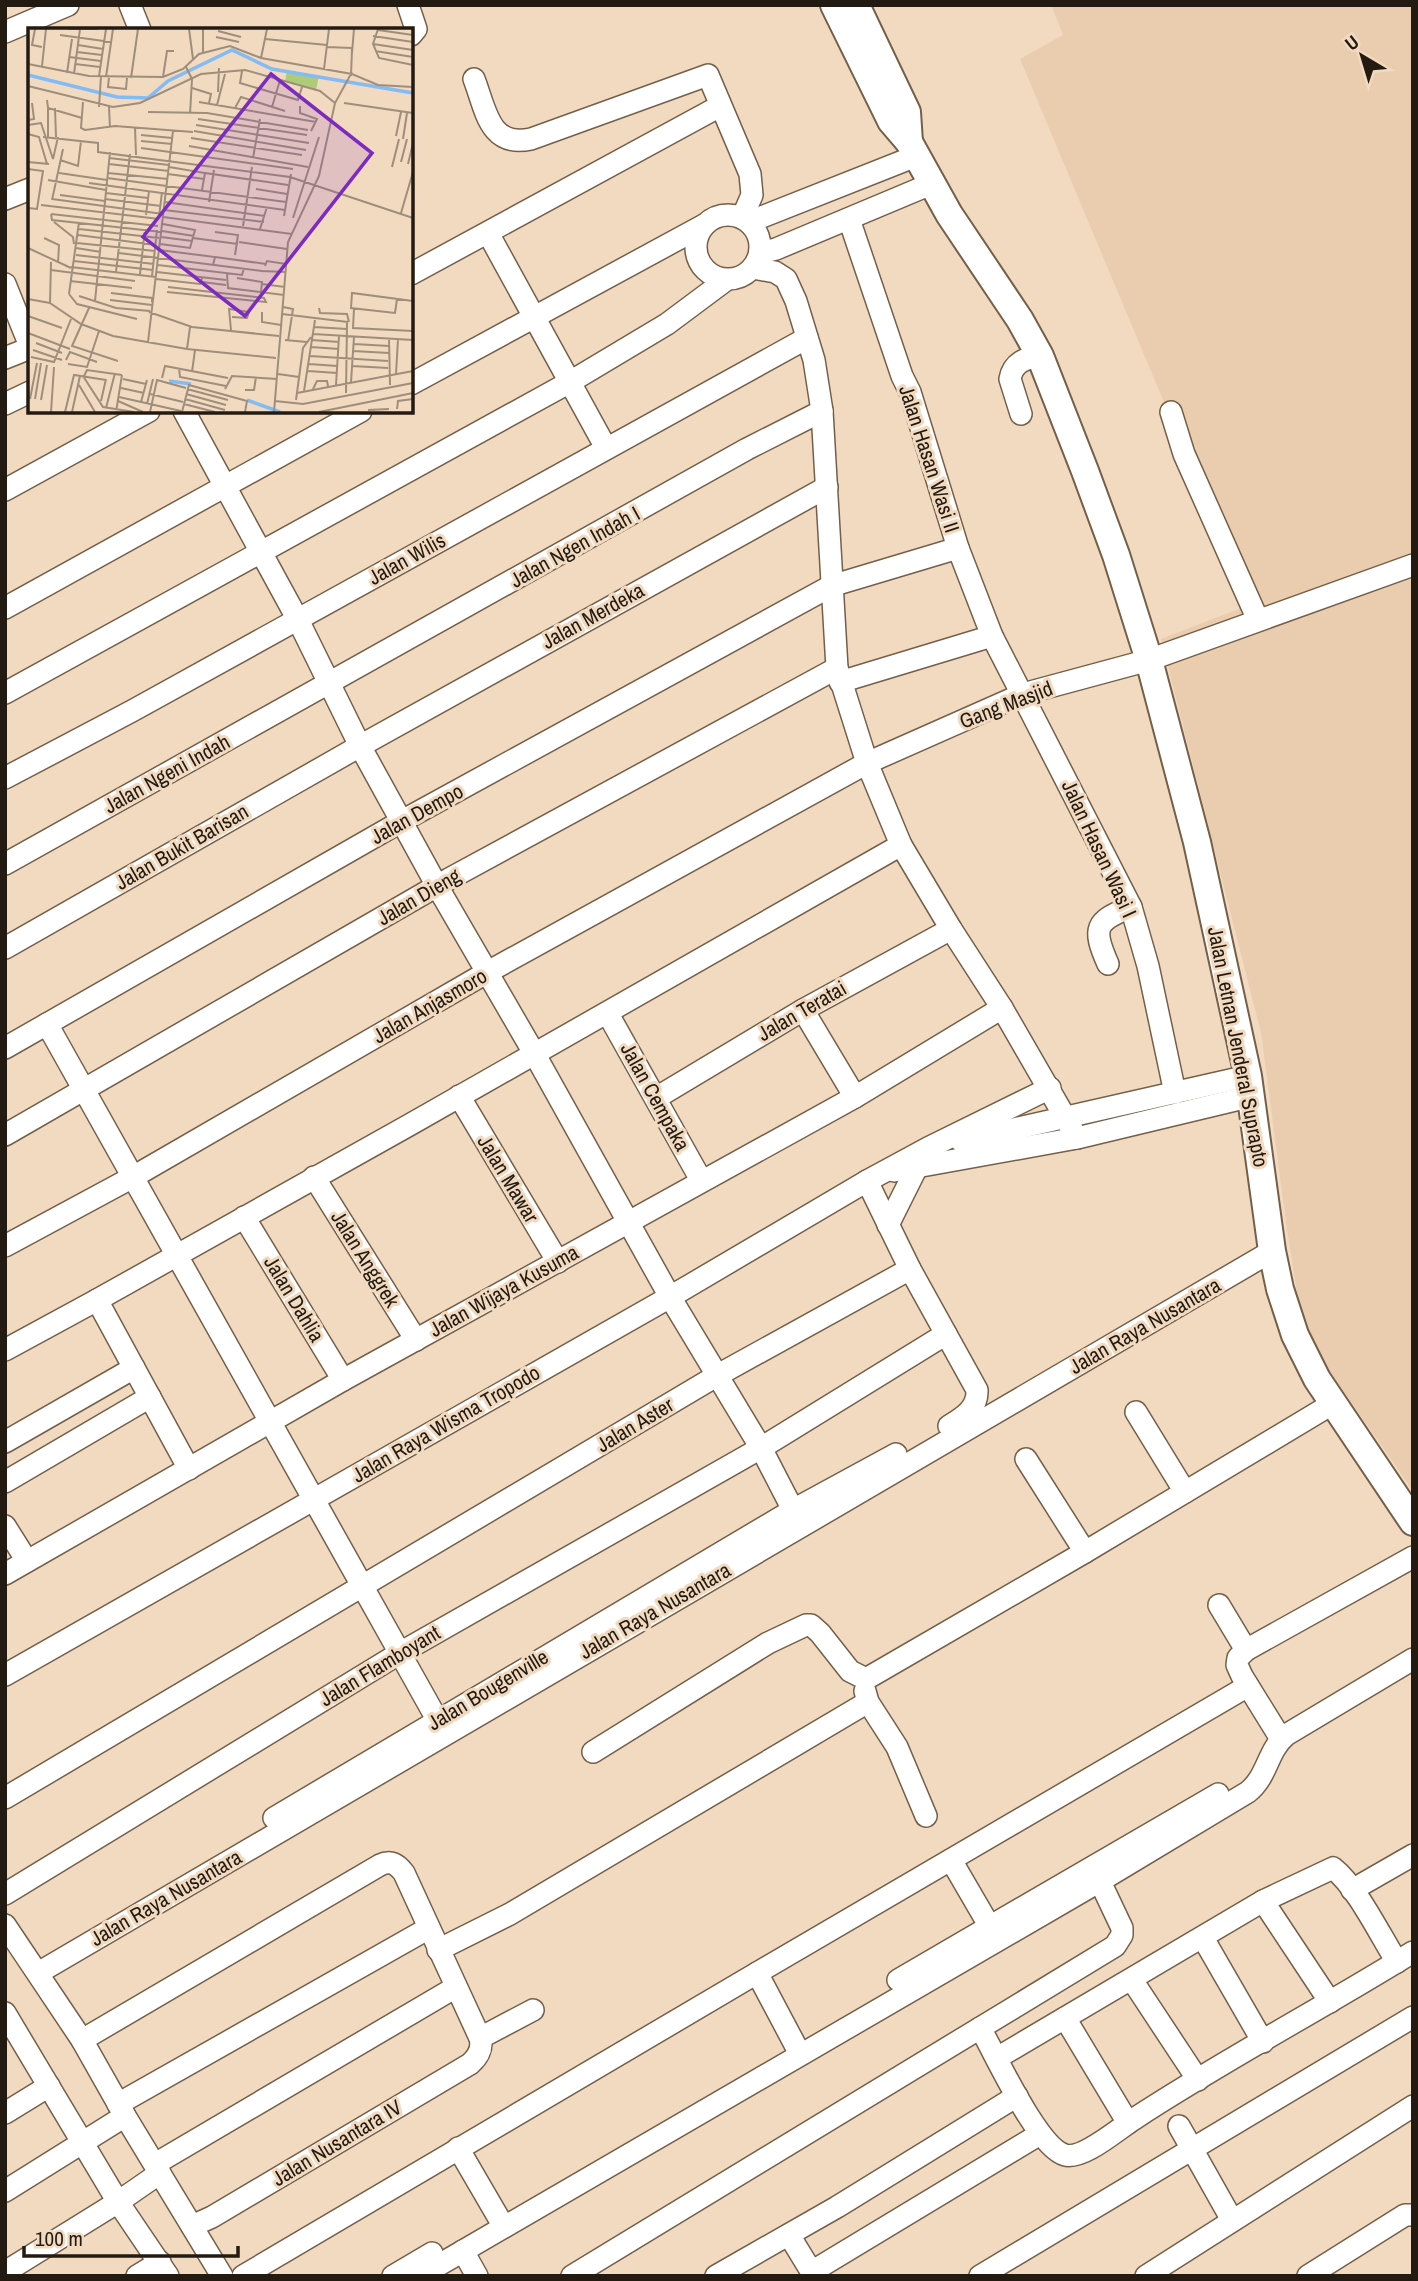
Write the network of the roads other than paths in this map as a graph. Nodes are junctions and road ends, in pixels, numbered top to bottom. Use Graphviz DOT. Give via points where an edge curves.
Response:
graph roads {
  1 [pos="68,5"];
  2 [pos="130,5"];
  3 [pos="408,5"];
  4 [pos="834,5"];
  5 [pos="856,5"];
  6 [pos="138,28"];
  7 [pos="5,32"];
  8 [pos="413,33"];
  9 [pos="474,79"];
  10 [pos="720,106"];
  11 [pos="913,149"];
  12 [pos="932,184"];
  13 [pos="28,190"];
  14 [pos="5,199"];
  15 [pos="849,219"];
  16 [pos="745,220"];
  17 [pos="704,225"];
  18 [pos="488,233"];
  19 [pos="757,261"];
  20 [pos="413,273"];
  21 [pos="726,280"];
  22 [pos="5,284"];
  23 [pos="534,318"];
  24 [pos="807,338"];
  25 [pos="28,342"];
  26 [pos="28,348"];
  27 [pos="1040,356"];
  28 [pos="5,358"];
  29 [pos="570,382"];
  30 [pos="413,383"];
  31 [pos="28,393"];
  32 [pos="5,404"];
  33 [pos="822,411"];
  34 [pos="1171,412"];
  35 [pos="145,413"];
  36 [pos="185,413"];
  37 [pos="357,413"];
  38 [pos="1021,414"];
  39 [pos="606,448"];
  40 [pos="224,485"];
  41 [pos="827,486"];
  42 [pos="5,490"];
  43 [pos="958,548"];
  44 [pos="261,551"];
  45 [pos="1413,565"];
  46 [pos="831,586"];
  47 [pos="5,608"];
  48 [pos="298,620"];
  49 [pos="1258,620"];
  50 [pos="992,636"];
  51 [pos="1149,660"];
  52 [pos="839,675"];
  53 [pos="329,685"];
  54 [pos="5,694"];
  55 [pos="1023,694"];
  56 [pos="360,746"];
  57 [pos="862,766"];
  58 [pos="5,778"];
  59 [pos="402,821"];
  60 [pos="901,845"];
  61 [pos="5,864"];
  62 [pos="437,886"];
  63 [pos="1131,907"];
  64 [pos="951,929"];
  65 [pos="5,948"];
  66 [pos="1108,964"];
  67 [pos="486,973"];
  68 [pos="1002,1008"];
  69 [pos="803,1010"];
  70 [pos="608,1014"];
  71 [pos="47,1024"];
  72 [pos="5,1048"];
  73 [pos="534,1053"];
  74 [pos="1250,1086"];
  75 [pos="1050,1088"];
  76 [pos="85,1090"];
  77 [pos="1175,1093"];
  78 [pos="458,1096"];
  79 [pos="855,1097"];
  80 [pos="656,1098"];
  81 [pos="1066,1118"];
  82 [pos="5,1135"];
  83 [pos="1077,1138"];
  84 [pos="928,1147"];
  85 [pos="916,1169"];
  86 [pos="133,1177"];
  87 [pos="314,1177"];
  88 [pos="876,1177"];
  89 [pos="701,1181"];
  90 [pos="244,1217"];
  91 [pos="630,1223"];
  92 [pos="888,1225"];
  93 [pos="5,1246"];
  94 [pos="1272,1251"];
  95 [pos="177,1255"];
  96 [pos="558,1262"];
  97 [pos="910,1269"];
  98 [pos="670,1297"];
  99 [pos="97,1300"];
  100 [pos="946,1334"];
  101 [pos="416,1340"];
  102 [pos="5,1350"];
  103 [pos="134,1368"];
  104 [pos="718,1375"];
  105 [pos="343,1380"];
  106 [pos="150,1397"];
  107 [pos="1332,1404"];
  108 [pos="1136,1412"];
  109 [pos="270,1422"];
  110 [pos="5,1442"];
  111 [pos="761,1448"];
  112 [pos="1026,1459"];
  113 [pos="189,1469"];
  114 [pos="5,1482"];
  115 [pos="1185,1492"];
  116 [pos="314,1500"];
  117 [pos="793,1510"];
  118 [pos="1413,1522"];
  119 [pos="5,1526"];
  120 [pos="1085,1552"];
  121 [pos="1413,1557"];
  122 [pos="27,1561"];
  123 [pos="5,1574"];
  124 [pos="362,1586"];
  125 [pos="1219,1605"];
  126 [pos="1246,1650"];
  127 [pos="400,1653"];
  128 [pos="1413,1659"];
  129 [pos="5,1675"];
  130 [pos="866,1679"];
  131 [pos="1248,1686"];
  132 [pos="868,1702"];
  133 [pos="438,1720"];
  134 [pos="1281,1739"];
  135 [pos="593,1752"];
  136 [pos="5,1798"];
  137 [pos="926,1816"];
  138 [pos="1413,1855"];
  139 [pos="951,1860"];
  140 [pos="1096,1873"];
  141 [pos="1352,1890"];
  142 [pos="5,1894"];
  143 [pos="1263,1901"];
  144 [pos="990,1927"];
  145 [pos="429,1928"];
  146 [pos="1203,1938"];
  147 [pos="9,1941"];
  148 [pos="438,1950"];
  149 [pos="1405,1957"];
  150 [pos="35,1964"];
  151 [pos="757,1973"];
  152 [pos="1132,1980"];
  153 [pos="456,1987"];
  154 [pos="1329,2002"];
  155 [pos="533,2010"];
  156 [pos="1413,2017"];
  157 [pos="1065,2018"];
  158 [pos="8,2023"];
  159 [pos="980,2028"];
  160 [pos="82,2040"];
  161 [pos="1263,2042"];
  162 [pos="479,2046"];
  163 [pos="797,2048"];
  164 [pos="997,2058"];
  165 [pos="1198,2080"];
  166 [pos="49,2086"];
  167 [pos="1017,2096"];
  168 [pos="1413,2106"];
  169 [pos="121,2110"];
  170 [pos="5,2113"];
  171 [pos="1128,2123"];
  172 [pos="1179,2126"];
  173 [pos="1040,2134"];
  174 [pos="82,2142"];
  175 [pos="458,2148"];
  176 [pos="1193,2149"];
  177 [pos="157,2169"];
  178 [pos="5,2191"];
  179 [pos="118,2202"];
  180 [pos="1413,2215"];
  181 [pos="1232,2220"];
  182 [pos="500,2222"];
  183 [pos="192,2226"];
  184 [pos="789,2235"];
  185 [pos="463,2251"];
  186 [pos="164,2269"];
  187 [pos="5,2272"];
  188 [pos="814,2273"];
  189 [pos="137,2276"];
  190 [pos="222,2276"];
  191 [pos="243,2276"];
  192 [pos="393,2276"];
  193 [pos="420,2276"];
  194 [pos="477,2276"];
  195 [pos="572,2276"];
  196 [pos="716,2276"];
  197 [pos="980,2276"];
  198 [pos="1146,2276"];
  199 [pos="1307,2276"];
  1 -- 7 [label="street"];
  2 -- 6 [label="street"];
  3 -- 8 [label="street" via="416,29"];
  4 -- 11 [label="main road" via="891,121"];
  5 -- 11 [label="main road" via="907,113"];
  9 -- 10 [label="street" via="495,130 512,141 531,139 708,75"];
  10 -- 16 [label="street" via="751,174 752,195"];
  10 -- 18 [label="street"];
  11 -- 12 [label="main road, Jalan Letnan Jenderal Suprapto"];
  11 -- 16 [label="street"];
  12 -- 15 [label="street"];
  12 -- 27 [label="main road, Jalan Letnan Jenderal Suprapto"];
  13 -- 14 [label="street"];
  15 -- 19 [label="street"];
  15 -- 43 [label="street, Jalan Hasan Wasi II"];
  16 -- 17 [label="street" via="721,215"];
  16 -- 19 [label="street" via="760,242"];
  17 -- 21 [label="street" via="695,244 700,265"];
  17 -- 23 [label="street"];
  18 -- 20 [label="street"];
  18 -- 23 [label="street"];
  19 -- 21 [label="street" via="736,279"];
  19 -- 24 [label="street" via="786,279"];
  21 -- 29 [label="street" via="667,324"];
  22 -- 25 [label="street"];
  23 -- 29 [label="street"];
  23 -- 30 [label="street"];
  24 -- 33 [label="street"];
  24 -- 39 [label="street, Jalan Wilis"];
  26 -- 28 [label="street"];
  27 -- 38 [label="street" via="1025,358 1011,373"];
  27 -- 51 [label="main road, Jalan Letnan Jenderal Suprapto" via="1116,555"];
  29 -- 39 [label="street"];
  29 -- 44 [label="street"];
  31 -- 32 [label="street"];
  33 -- 41 [label="street"];
  33 -- 53 [label="street, Jalan Ngen Indah I"];
  34 -- 49 [label="street" via="1184,454"];
  35 -- 42 [label="street"];
  36 -- 40 [label="street"];
  37 -- 40 [label="street"];
  39 -- 48 [label="street, Jalan Wilis"];
  40 -- 44 [label="street"];
  40 -- 47 [label="street"];
  41 -- 46 [label="street"];
  41 -- 56 [label="street, Jalan Merdeka"];
  43 -- 46 [label="street, Jalan Dempo"];
  43 -- 50 [label="street, Jalan Hasan Wasi II"];
  44 -- 48 [label="street"];
  44 -- 54 [label="street"];
  45 -- 49 [label="street, Gang Masjid"];
  46 -- 52 [label="street"];
  46 -- 59 [label="street, Jalan Dempo"];
  48 -- 53 [label="street"];
  48 -- 58 [label="street, Jalan Wilis"];
  49 -- 51 [label="street, Gang Masjid"];
  50 -- 52 [label="street, Jalan Dieng"];
  50 -- 55 [label="street, Jalan Hasan Wasi II"];
  51 -- 55 [label="street, Gang Masjid"];
  51 -- 74 [label="main road, Jalan Letnan Jenderal Suprapto" via="1197,842"];
  52 -- 57 [label="street"];
  52 -- 62 [label="street, Jalan Dieng"];
  53 -- 56 [label="street"];
  53 -- 61 [label="street, Jalan Ngeni Indah"];
  55 -- 57 [label="street, Gang Masjid"];
  55 -- 63 [label="street, Jalan Hasan Wasi I"];
  56 -- 59 [label="street"];
  56 -- 65 [label="street, Jalan Bukit Barisan"];
  57 -- 60 [label="street"];
  57 -- 67 [label="street, Jalan Anjasmoro"];
  59 -- 62 [label="street"];
  59 -- 71 [label="street, Jalan Dempo"];
  60 -- 64 [label="street"];
  60 -- 70 [label="street"];
  62 -- 67 [label="street"];
  62 -- 76 [label="street, Jalan Dieng"];
  63 -- 66 [label="street" via="1109,916 1098,930"];
  63 -- 77 [label="street, Jalan Hasan Wasi I"];
  64 -- 68 [label="street"];
  64 -- 69 [label="street, Jalan Teratai"];
  67 -- 73 [label="street"];
  67 -- 86 [label="street, Jalan Anjasmoro"];
  68 -- 75 [label="street"];
  68 -- 79 [label="street, Jalan Wijaya Kusuma"];
  69 -- 79 [label="street"];
  69 -- 80 [label="street, Jalan Teratai"];
  70 -- 73 [label="street"];
  70 -- 80 [label="street, Jalan Cempaka"];
  71 -- 72 [label="street, Jalan Dempo"];
  71 -- 76 [label="street"];
  73 -- 78 [label="street"];
  73 -- 91 [label="street"];
  74 -- 77 [label="street"];
  74 -- 83 [label="street"];
  74 -- 94 [label="main road, Jalan Letnan Jenderal Suprapto"];
  75 -- 81 [label="street"];
  75 -- 84 [label="street"];
  76 -- 82 [label="street, Jalan Dieng"];
  76 -- 86 [label="street"];
  77 -- 81 [label="street"];
  78 -- 87 [label="street"];
  78 -- 96 [label="street, Jalan Mawar"];
  79 -- 89 [label="street, Jalan Wijaya Kusuma"];
  80 -- 89 [label="street, Jalan Cempaka"];
  81 -- 83 [label="street"];
  81 -- 84 [label="street"];
  83 -- 85 [label="street"];
  84 -- 88 [label="street, Jalan Raya Wisma Tropodo"];
  85 -- 88 [label="street"];
  85 -- 92 [label="street"];
  86 -- 93 [label="street, Jalan Anjasmoro"];
  86 -- 95 [label="street"];
  87 -- 90 [label="street"];
  87 -- 101 [label="street, Jalan Anggrek"];
  88 -- 92 [label="street"];
  88 -- 98 [label="street, Jalan Raya Wisma Tropodo"];
  89 -- 91 [label="street, Jalan Wijaya Kusuma"];
  90 -- 95 [label="street"];
  90 -- 105 [label="street, Jalan Dahlia"];
  91 -- 96 [label="street, Jalan Wijaya Kusuma"];
  91 -- 98 [label="street"];
  92 -- 97 [label="street"];
  94 -- 107 [label="main road, Jalan Letnan Jenderal Suprapto" via="1295,1335"];
  94 -- 150 [label="street, Jalan Raya Nusantara"];
  95 -- 99 [label="street"];
  95 -- 109 [label="street"];
  96 -- 101 [label="street, Jalan Wijaya Kusuma"];
  97 -- 100 [label="street"];
  97 -- 104 [label="street, Jalan Aster"];
  98 -- 104 [label="street"];
  98 -- 116 [label="street, Jalan Raya Wisma Tropodo"];
  99 -- 102 [label="street"];
  99 -- 103 [label="street"];
  100 -- 111 [label="street, Jalan Flamboyant"];
  100 -- 117 [label="street, Jalan Bougenville" via="977,1390 971,1410"];
  101 -- 105 [label="street, Jalan Wijaya Kusuma"];
  103 -- 106 [label="street"];
  103 -- 110 [label="street"];
  104 -- 111 [label="street"];
  104 -- 124 [label="street, Jalan Aster"];
  105 -- 109 [label="street, Jalan Wijaya Kusuma"];
  106 -- 113 [label="street"];
  106 -- 114 [label="street"];
  107 -- 115 [label="street"];
  107 -- 118 [label="main road, Jalan Letnan Jenderal Suprapto"];
  108 -- 115 [label="street"];
  109 -- 113 [label="street, Jalan Wijaya Kusuma"];
  109 -- 116 [label="street"];
  111 -- 117 [label="street"];
  111 -- 127 [label="street, Jalan Flamboyant"];
  112 -- 120 [label="street"];
  113 -- 122 [label="street, Jalan Wijaya Kusuma"];
  115 -- 120 [label="street"];
  116 -- 124 [label="street"];
  116 -- 129 [label="street, Jalan Raya Wisma Tropodo"];
  117 -- 133 [label="street, Jalan Bougenville"];
  119 -- 122 [label="street"];
  120 -- 130 [label="street"];
  121 -- 126 [label="street"];
  122 -- 123 [label="street, Jalan Wijaya Kusuma"];
  124 -- 127 [label="street"];
  124 -- 136 [label="street, Jalan Aster"];
  125 -- 126 [label="street"];
  126 -- 131 [label="street" via="1237,1663"];
  127 -- 133 [label="street"];
  127 -- 142 [label="street, Jalan Flamboyant"];
  128 -- 134 [label="street"];
  130 -- 132 [label="street"];
  130 -- 135 [label="street" via="850,1671 820,1633 807,1625 768,1643"];
  131 -- 134 [label="street"];
  131 -- 139 [label="street"];
  132 -- 137 [label="street" via="897,1747"];
  132 -- 148 [label="street" via="510,1914"];
  133 -- 150 [label="street, Jalan Bougenville"];
  134 -- 140 [label="street" via="1266,1768"];
  138 -- 141 [label="street"];
  139 -- 144 [label="street"];
  139 -- 151 [label="street"];
  140 -- 144 [label="street"];
  140 -- 159 [label="street" via="1122,1928 1120,1941"];
  140 -- 163 [label="street"];
  141 -- 143 [label="street" via="1333,1868"];
  141 -- 149 [label="street"];
  143 -- 146 [label="street"];
  143 -- 154 [label="street"];
  144 -- 163 [label="street"];
  145 -- 148 [label="street"];
  145 -- 160 [label="street" via="404,1873 399,1866 386,1863"];
  145 -- 169 [label="street"];
  146 -- 152 [label="street"];
  146 -- 161 [label="street"];
  147 -- 150 [label="street"];
  148 -- 153 [label="street"];
  149 -- 154 [label="street"];
  150 -- 160 [label="street"];
  151 -- 163 [label="street"];
  151 -- 175 [label="street"];
  152 -- 157 [label="street"];
  152 -- 165 [label="street"];
  153 -- 162 [label="street"];
  153 -- 177 [label="street"];
  154 -- 161 [label="street"];
  155 -- 162 [label="street, Jalan Nusantara IV"];
  156 -- 176 [label="street"];
  157 -- 164 [label="street"];
  157 -- 171 [label="street"];
  158 -- 166 [label="street"];
  159 -- 164 [label="street"];
  159 -- 195 [label="street"];
  160 -- 169 [label="street"];
  161 -- 165 [label="street"];
  162 -- 183 [label="street, Jalan Nusantara IV" via="470,2064"];
  163 -- 182 [label="street"];
  164 -- 167 [label="street"];
  165 -- 171 [label="street"];
  166 -- 170 [label="street"];
  166 -- 174 [label="street"];
  167 -- 173 [label="street"];
  167 -- 184 [label="street"];
  168 -- 181 [label="street"];
  169 -- 174 [label="street"];
  169 -- 177 [label="street"];
  171 -- 173 [label="street" via="1072,2155 1063,2155"];
  172 -- 176 [label="street"];
  173 -- 188 [label="street"];
  174 -- 178 [label="street"];
  174 -- 179 [label="street"];
  175 -- 182 [label="street"];
  175 -- 191 [label="street"];
  176 -- 181 [label="street"];
  176 -- 197 [label="street"];
  177 -- 179 [label="street"];
  177 -- 183 [label="street"];
  179 -- 186 [label="street"];
  179 -- 187 [label="street"];
  180 -- 199 [label="street" via="1405,2215"];
  181 -- 198 [label="street"];
  182 -- 185 [label="street"];
  182 -- 192 [label="street"];
  183 -- 190 [label="street"];
  184 -- 188 [label="street"];
  184 -- 196 [label="street"];
  185 -- 193 [label="street"];
  185 -- 194 [label="street"];
  186 -- 189 [label="street"];
}
